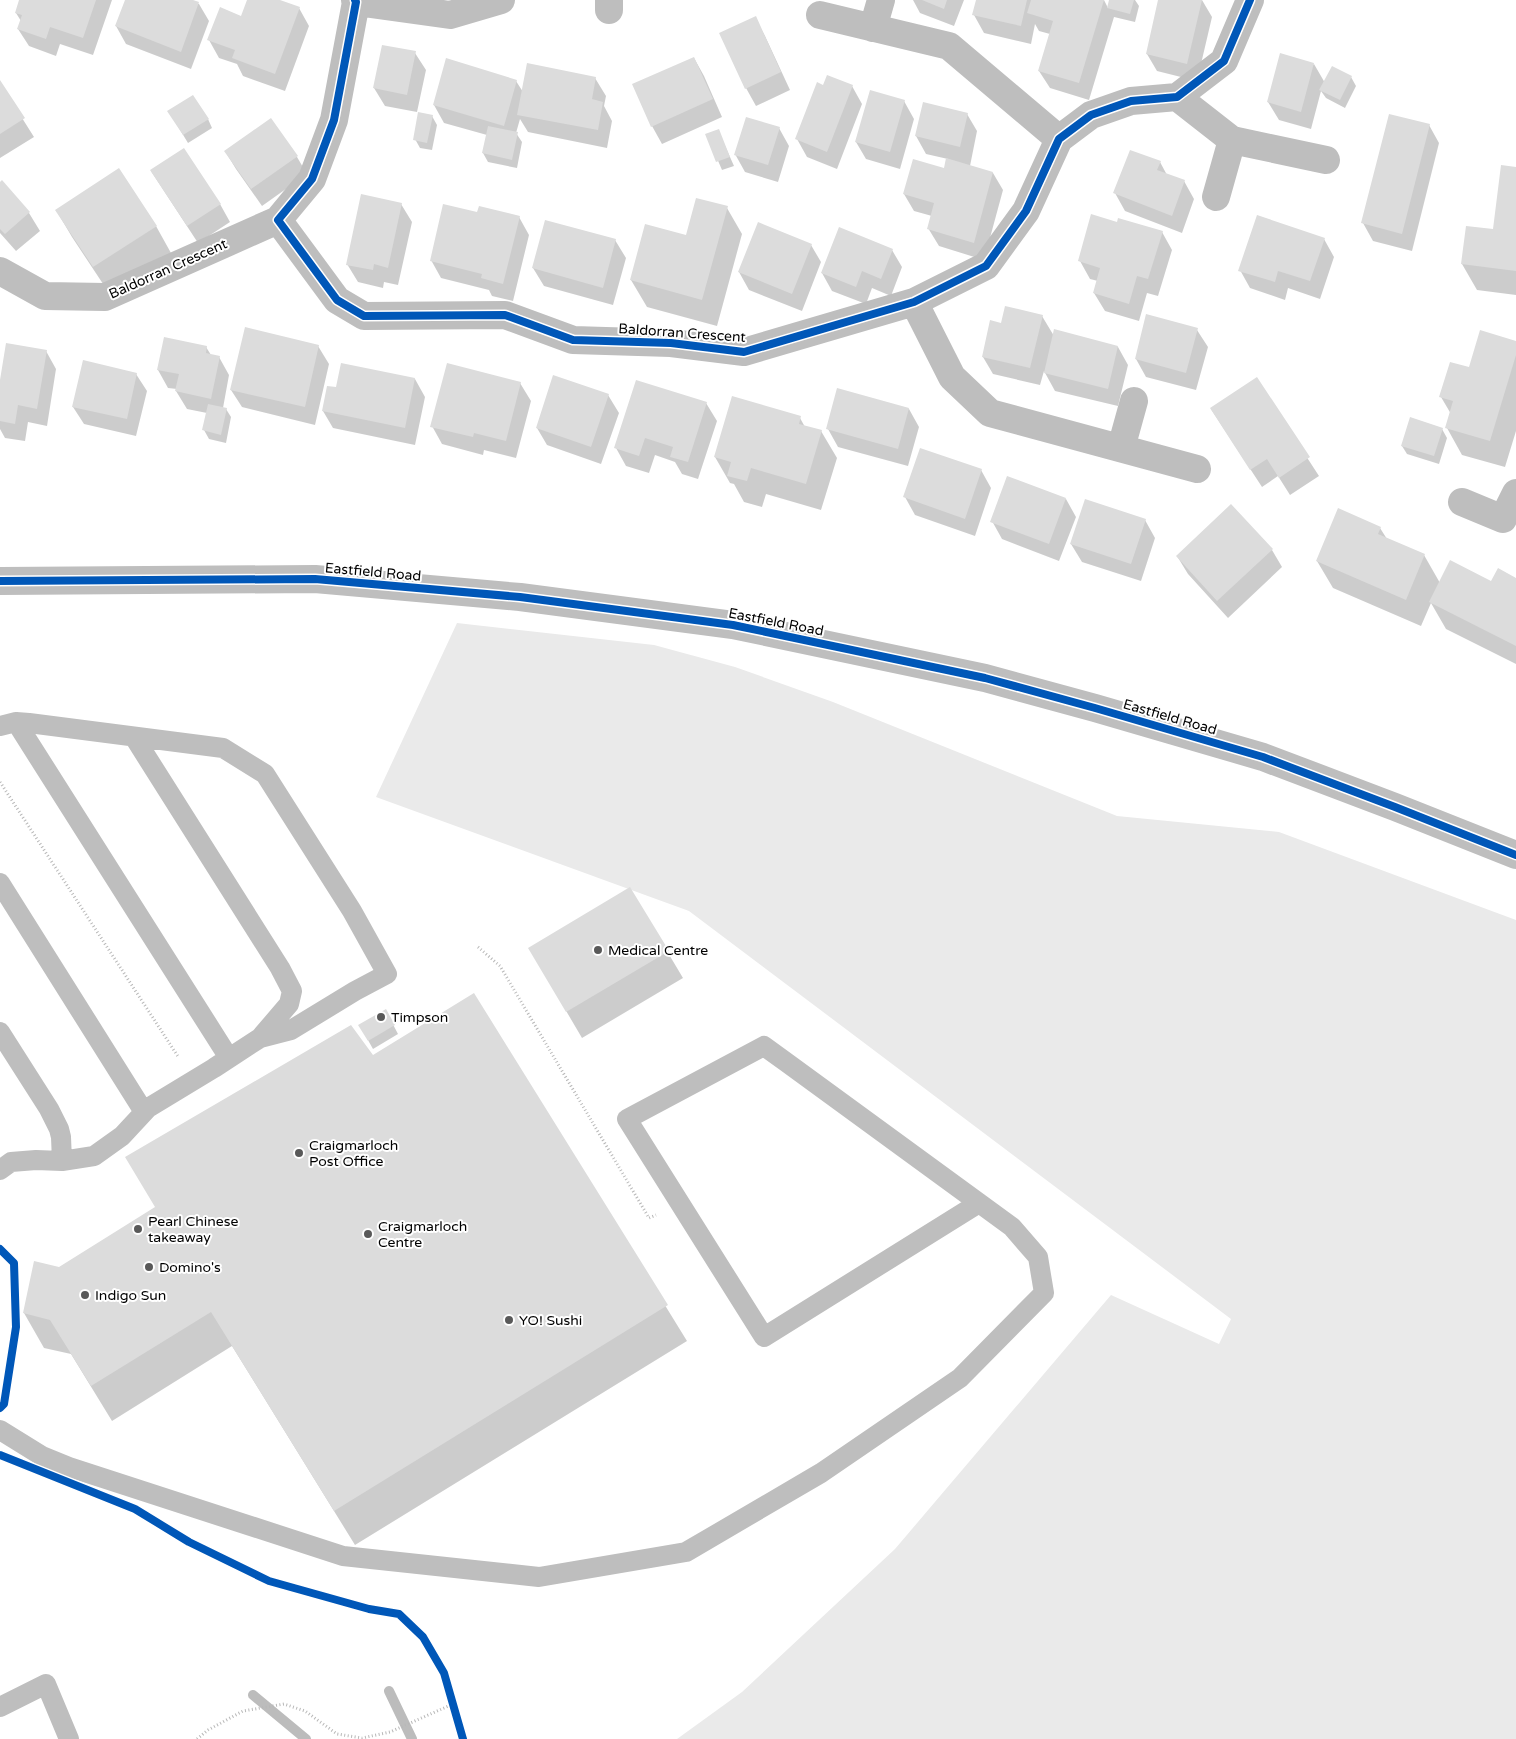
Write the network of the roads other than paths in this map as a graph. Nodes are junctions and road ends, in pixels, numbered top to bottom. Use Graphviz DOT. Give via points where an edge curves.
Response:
graph roads {
  1 [pos="501,0"];
  2 [pos="881,0"];
  3 [pos="1250,0"];
  4 [pos="356,1"];
  5 [pos="402,4"];
  6 [pos="820,15"];
  7 [pos="873,28"];
  8 [pos="1177,97"];
  9 [pos="1059,139"];
  10 [pos="1232,140"];
  11 [pos="1326,160"];
  12 [pos="1216,197"];
  13 [pos="278,220"];
  14 [pos="0,271"];
  15 [pos="914,302"];
  16 [pos="1134,401"];
  17 [pos="1121,448"];
  18 [pos="1196,469"];
  19 [pos="1516,493"];
  20 [pos="1462,502"];
  21 [pos="1510,522"];
  22 [pos="0,581"];
  23 [pos="8,724"];
  24 [pos="134,737"];
  25 [pos="1516,855"];
  26 [pos="0,883"];
  27 [pos="0,1032"];
  28 [pos="260,1038"];
  29 [pos="230,1058"];
  30 [pos="144,1112"];
  31 [pos="62,1161"];
  32 [pos="0,1170"];
  33 [pos="979,1203"];
  34 [pos="0,1430"];
  35 [pos="0,1707"];
  36 [pos="69,1739"];
  1 -- 5 [label="street, Baldorran Crescent" via="450,15"];
  2 -- 7 [label="street"];
  3 -- 8 [label="street" via="1224,61"];
  4 -- 5 [label="street, Baldorran Crescent"];
  4 -- 13 [label="street, Baldorran Crescent" via="334,120 312,179"];
  6 -- 7 [label="street"];
  7 -- 9 [label="street" via="949,46"];
  8 -- 9 [label="street, Baldorran Crescent" via="1131,101 1091,115"];
  8 -- 10 [label="street"];
  9 -- 15 [label="street, Baldorran Crescent" via="1026,211 986,266"];
  10 -- 11 [label="street"];
  10 -- 12 [label="street"];
  13 -- 14 [label="street, Baldorran Crescent" via="105,298 45,296"];
  13 -- 15 [label="street, Baldorran Crescent" via="337,300 364,316 505,315 573,340 671,343 744,352"];
  15 -- 17 [label="street" via="952,377 990,413"];
  16 -- 17 [label="street"];
  17 -- 18 [label="street"];
  19 -- 21 [label="street"];
  20 -- 21 [label="street"];
  22 -- 25 [label="street, Eastfield Road" via="315,579 520,597 733,625 985,678 1104,711 1263,758"];
  23 -- 24 [label="lane"];
  23 -- 29 [label="lane"];
  24 -- 28 [label="lane" via="292,991 289,1004"];
  24 -- 28 [label="lane" via="223,748 265,774 352,911 386,974 291,1030"];
  26 -- 30 [label="lane"];
  27 -- 31 [label="lane" via="59,1129"];
  28 -- 29 [label="lane"];
  29 -- 30 [label="lane"];
  30 -- 31 [label="lane" via="122,1136 94,1156"];
  31 -- 32 [label="lane" via="11,1162"];
  33 -- 33 [label="lane" via="764,1337 627,1119 764,1046"];
  33 -- 34 [label="lane" via="1012,1228 1038,1258 1044,1293 960,1378 821,1473 686,1552 539,1578 343,1556 68,1466 42,1456"];
  35 -- 36 [label="lane" via="46,1684"];
}
